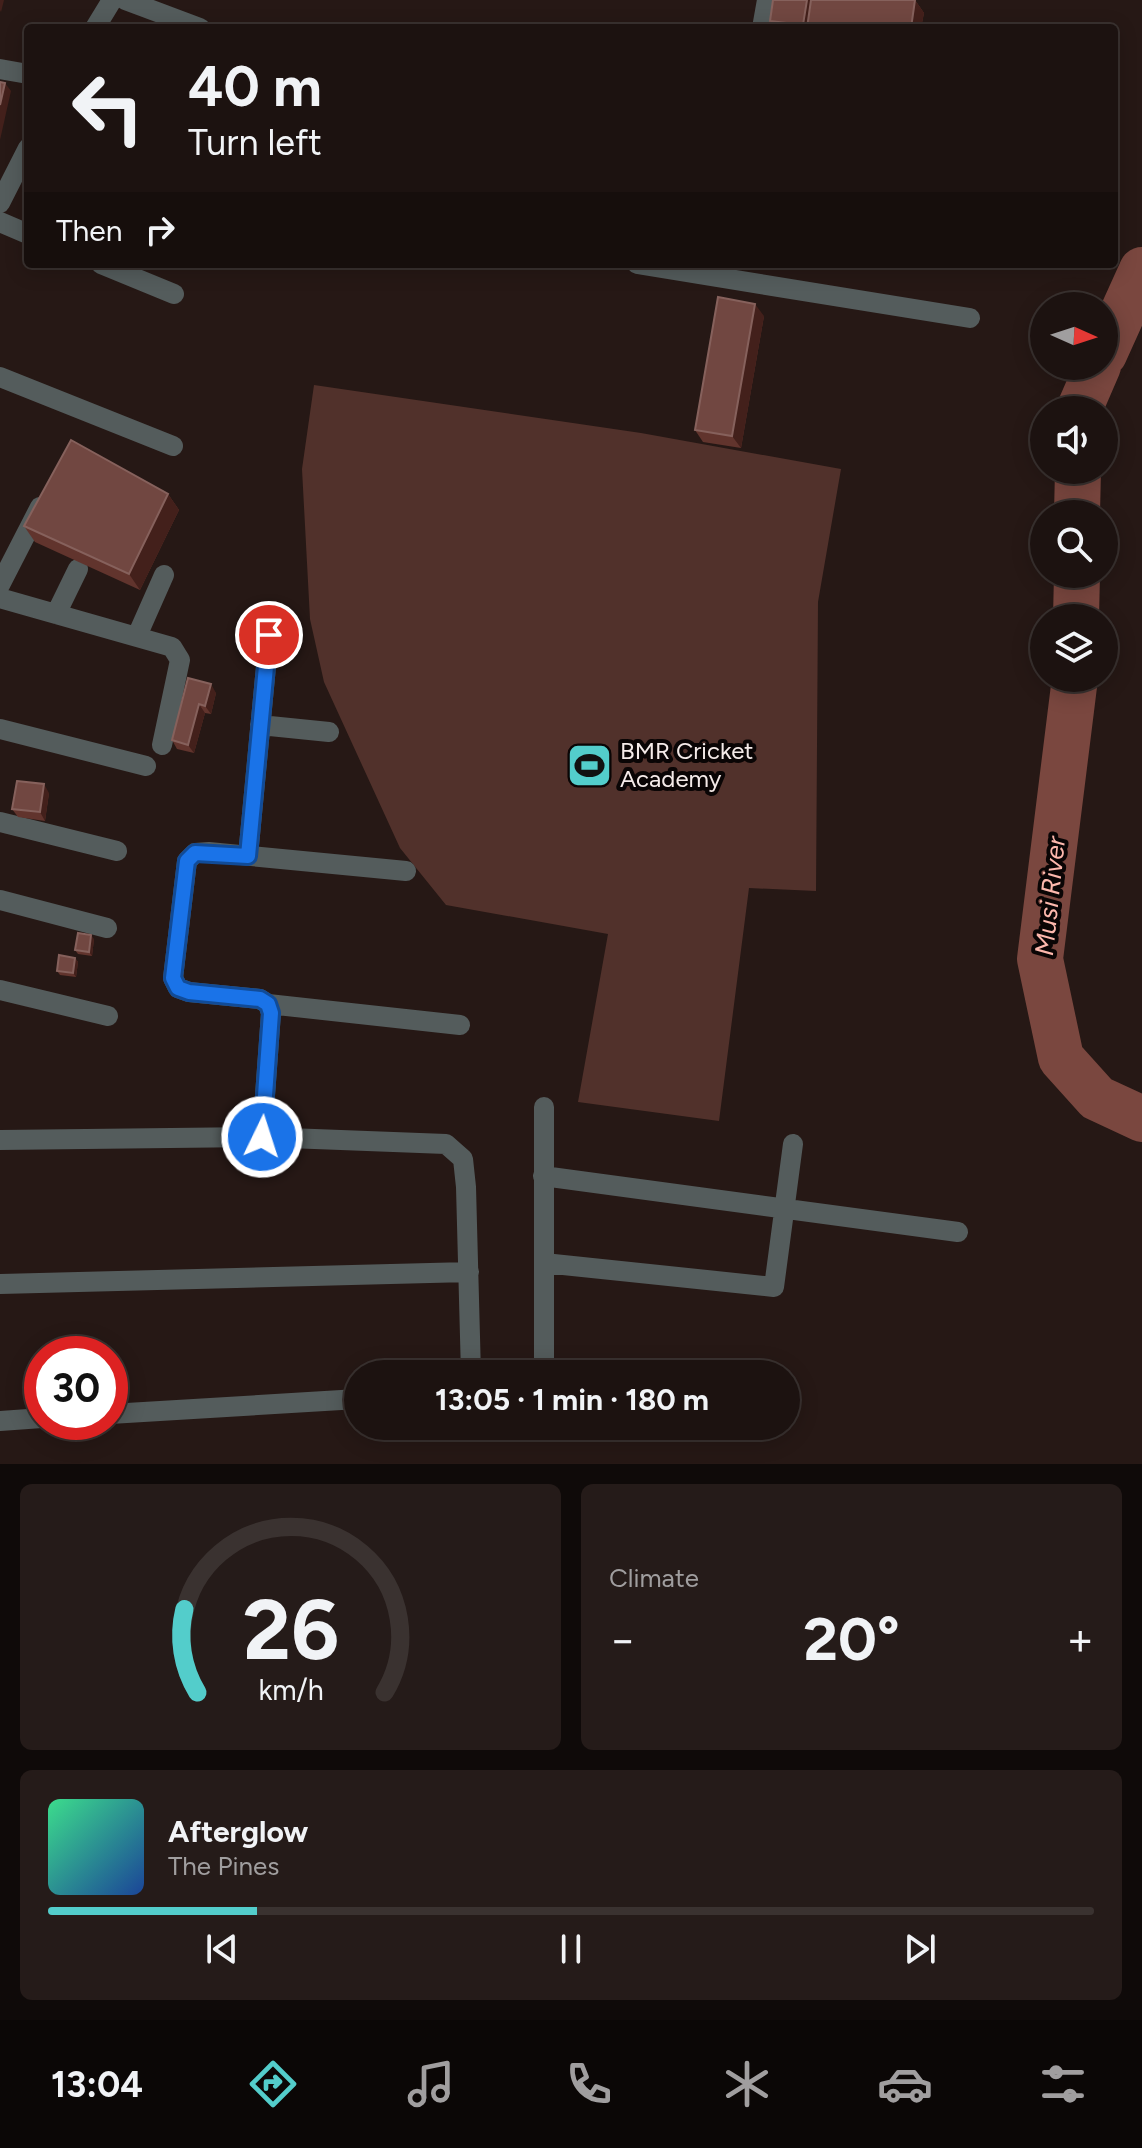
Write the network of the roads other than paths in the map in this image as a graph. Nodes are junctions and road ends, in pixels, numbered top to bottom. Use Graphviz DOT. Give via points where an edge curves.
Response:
graph roads {
  1 [pos="112,0"];
  2 [pos="125,0"];
  3 [pos="767,0"];
  4 [pos="97,24"];
  5 [pos="189,24"];
  6 [pos="763,24"];
  7 [pos="0,69"];
  8 [pos="24,73"];
  9 [pos="24,156"];
  10 [pos="0,203"];
  11 [pos="0,222"];
  12 [pos="24,232"];
  13 [pos="111,268"];
  14 [pos="687,268"];
  15 [pos="725,271"];
  16 [pos="174,294"];
  17 [pos="970,318"];
  18 [pos="0,377"];
  19 [pos="173,446"];
  20 [pos="49,487"];
  21 [pos="78,569"];
  22 [pos="164,575"];
  23 [pos="0,585"];
  24 [pos="0,598"];
  25 [pos="56,614"];
  26 [pos="269,635"];
  27 [pos="137,636"];
  28 [pos="260,725"];
  29 [pos="0,729"];
  30 [pos="329,732"];
  31 [pos="162,745"];
  32 [pos="146,766"];
  33 [pos="0,822"];
  34 [pos="117,851"];
  35 [pos="248,856"];
  36 [pos="406,871"];
  37 [pos="0,900"];
  38 [pos="107,928"];
  39 [pos="0,990"];
  40 [pos="268,1004"];
  41 [pos="108,1016"];
  42 [pos="460,1025"];
  43 [pos="544,1107"];
  44 [pos="262,1137"];
  45 [pos="0,1140"];
  46 [pos="793,1144"];
  47 [pos="543,1176"];
  48 [pos="784,1208"];
  49 [pos="958,1232"];
  50 [pos="544,1263"];
  51 [pos="469,1272"];
  52 [pos="0,1284"];
  53 [pos="471,1360"];
  54 [pos="544,1360"];
  55 [pos="344,1400"];
  56 [pos="128,1413"];
  57 [pos="24,1419"];
  58 [pos="0,1421"];
  1 -- 4 [label="street"];
  2 -- 5 [label="street"];
  3 -- 6 [label="street"];
  7 -- 8 [label="street"];
  9 -- 10 [label="street"];
  11 -- 12 [label="street"];
  13 -- 16 [label="street"];
  14 -- 15 [label="street"];
  15 -- 17 [label="street"];
  18 -- 19 [label="street"];
  20 -- 23 [label="street"];
  21 -- 25 [label="street"];
  22 -- 27 [label="street"];
  24 -- 25 [label="street"];
  25 -- 27 [label="street"];
  26 -- 28 [label="street"];
  27 -- 31 [label="street" via="172,647 180,660"];
  28 -- 30 [label="street"];
  28 -- 35 [label="street"];
  29 -- 32 [label="street"];
  33 -- 34 [label="street"];
  35 -- 36 [label="street"];
  35 -- 40 [label="street" via="195,853 187,861 173,978 178,988 189,992"];
  37 -- 38 [label="street"];
  39 -- 41 [label="street"];
  40 -- 42 [label="street"];
  40 -- 44 [label="street"];
  43 -- 47 [label="street"];
  44 -- 45 [label="street"];
  44 -- 51 [label="street" via="446,1144 463,1159"];
  46 -- 48 [label="street"];
  47 -- 48 [label="street"];
  47 -- 50 [label="street"];
  48 -- 49 [label="street"];
  48 -- 50 [label="street" via="774,1287"];
  50 -- 54 [label="street"];
  51 -- 52 [label="street"];
  51 -- 53 [label="street"];
  55 -- 56 [label="street"];
  57 -- 58 [label="street"];
}
